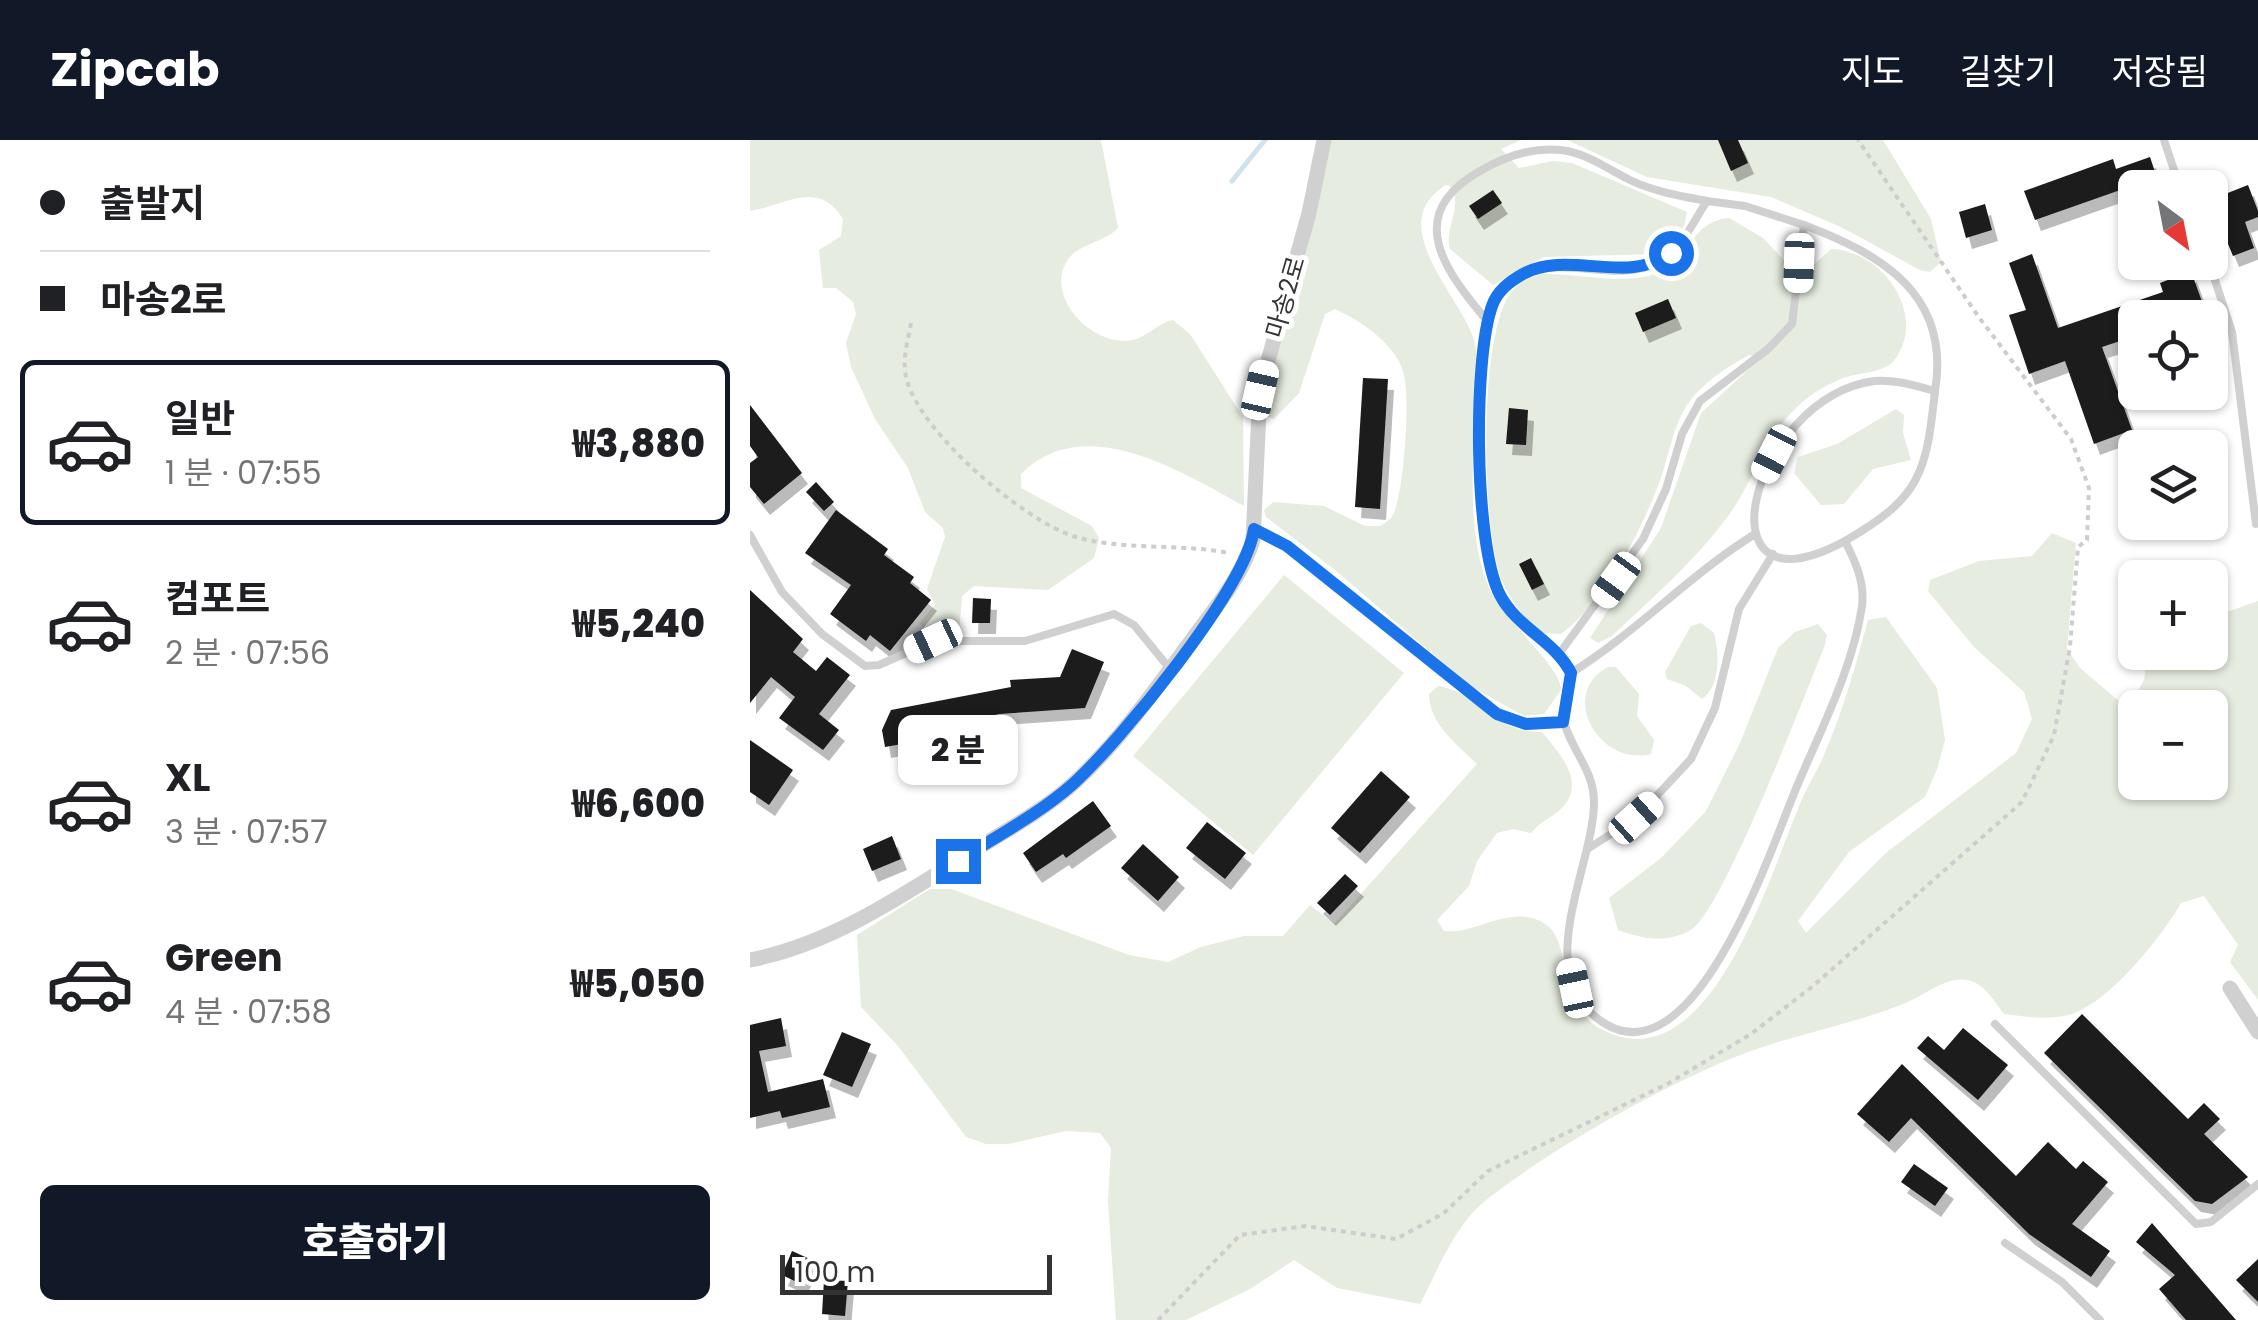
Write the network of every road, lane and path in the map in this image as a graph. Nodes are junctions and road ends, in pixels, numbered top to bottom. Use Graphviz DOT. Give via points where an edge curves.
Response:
graph roads {
  1 [pos="1324,140"];
  2 [pos="2164,140"];
  3 [pos="2174,170"];
  4 [pos="1707,201"];
  5 [pos="1804,225"];
  6 [pos="2215,280"];
  7 [pos="1488,322"];
  8 [pos="911,324"];
  9 [pos="1936,391"];
  10 [pos="2256,524"];
  11 [pos="1254,529"];
  12 [pos="1756,534"];
  13 [pos="750,535"];
  14 [pos="1845,541"];
  15 [pos="1774,554"];
  16 [pos="1248,557"];
  17 [pos="1559,654"];
  18 [pos="1170,669"];
  19 [pos="1571,673"];
  20 [pos="1563,722"];
  21 [pos="1588,849"];
  22 [pos="750,960"];
  23 [pos="2230,988"];
  24 [pos="1995,1024"];
  25 [pos="2258,1032"];
  26 [pos="2258,1184"];
  27 [pos="2005,1243"];
  28 [pos="2100,1320"];
  1 -- 11 [label="street, 마송2로" via="1260,390"];
  2 -- 3 [label="lane"];
  4 -- 5 [label="lane"];
  4 -- 7 [label="lane" via="1660,262 1542,266 1498,294"];
  4 -- 7 [label="lane" via="1651,188 1562,150 1493,163 1446,198 1436,223 1448,267"];
  5 -- 9 [label="lane" via="1868,253 1920,303 1937,332"];
  5 -- 17 [label="lane" via="1792,324 1700,401 1643,539"];
  6 -- 10 [label="lane" via="2232,332"];
  7 -- 17 [label="lane" via="1480,480 1491,572 1509,609"];
  8 -- 16 [label="path" via="904,362 914,396 957,454 1020,505 1073,536"];
  9 -- 12 [label="lane" via="1870,382 1812,410 1764,473 1752,508"];
  9 -- 14 [label="lane" via="1918,479 1874,524"];
  11 -- 16 [label="street, 마송2로"];
  11 -- 20 [label="lane" via="1295,552 1497,714 1526,724"];
  12 -- 15 [label="lane"];
  12 -- 19 [label="lane"];
  13 -- 18 [label="lane" via="782,592 865,666 933,641 1025,640 1114,614 1134,625"];
  14 -- 15 [label="lane" via="1800,562"];
  14 -- 21 [label="lane" via="1860,577 1862,607 1830,706 1734,938 1678,1013 1655,1027 1610,1026 1587,1009 1575,988 1568,931"];
  15 -- 21 [label="lane" via="1732,626 1715,708 1691,759 1636,818"];
  16 -- 18 [label="street, 마송2로"];
  17 -- 19 [label="lane"];
  18 -- 22 [label="street, 마송2로" via="1093,764 1026,818 829,935"];
  19 -- 20 [label="lane"];
  20 -- 21 [label="lane" via="1593,787"];
  23 -- 25 [label="street"];
  24 -- 26 [label="lane" via="2196,1224 2210,1222"];
  27 -- 28 [label="lane" via="2062,1282"];
}
